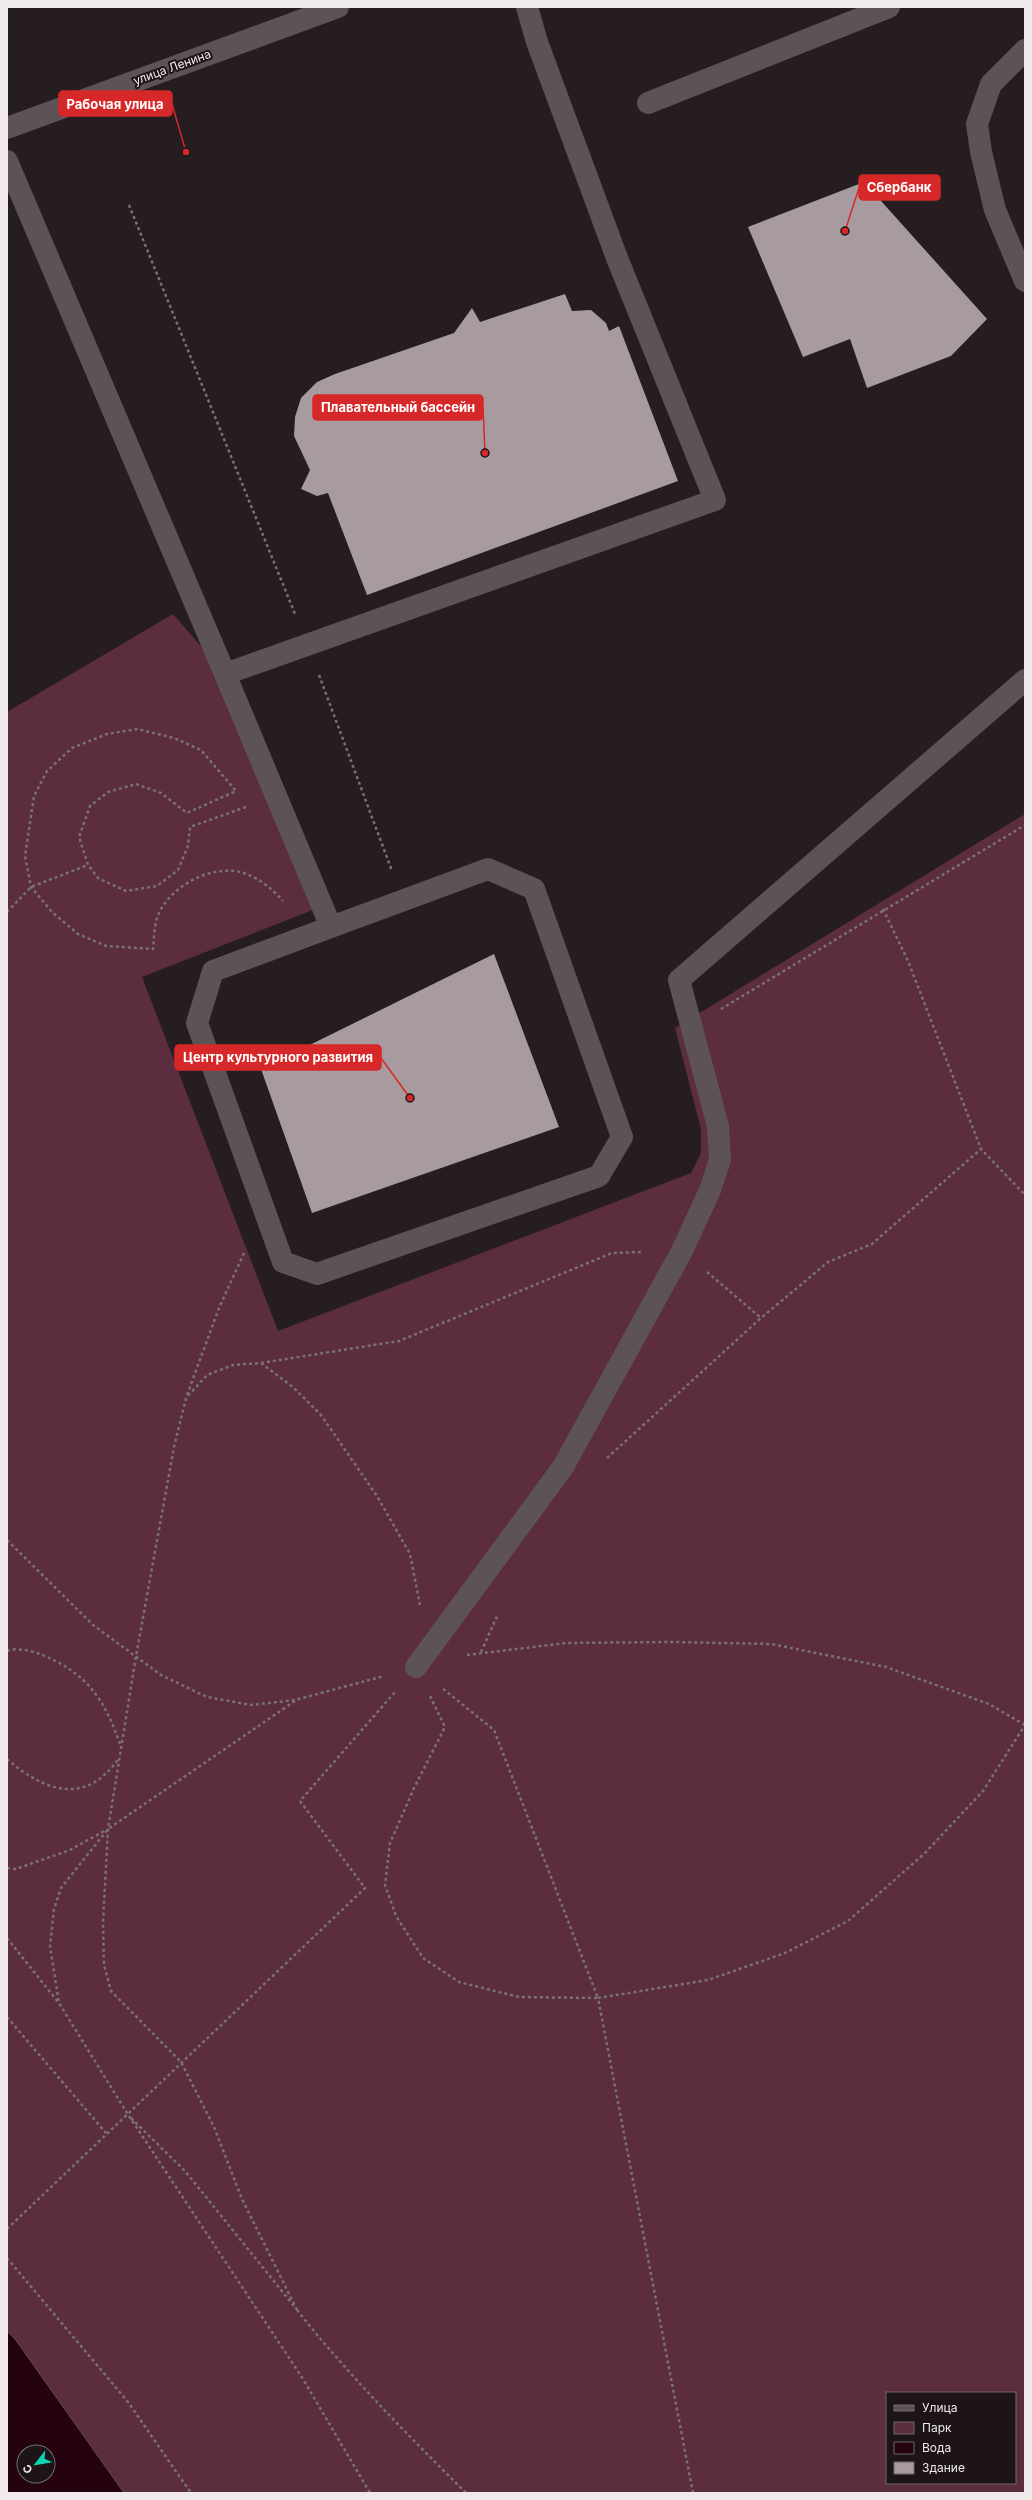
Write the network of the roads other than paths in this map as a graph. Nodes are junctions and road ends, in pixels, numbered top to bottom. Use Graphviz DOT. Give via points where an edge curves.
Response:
graph roads {
  1 [pos="338,7"];
  2 [pos="527,7"];
  3 [pos="889,7"];
  4 [pos="1025,50"];
  5 [pos="648,102"];
  6 [pos="7,128"];
  7 [pos="7,161"];
  8 [pos="1025,281"];
  9 [pos="225,674"];
  10 [pos="1025,680"];
  11 [pos="331,927"];
  12 [pos="416,1667"];
  1 -- 6 [label="street, улица Ленина"];
  2 -- 9 [label="street" via="537,42 617,258 714,500"];
  3 -- 5 [label="street"];
  4 -- 8 [label="street" via="991,84 977,124 995,210"];
  7 -- 9 [label="street"];
  9 -- 11 [label="street"];
  10 -- 12 [label="street" via="679,980 718,1126 720,1160 710,1190 682,1251 563,1467"];
  11 -- 11 [label="street" via="213,971 197,1023 283,1262 317,1274 599,1176 622,1137 534,889 488,869"];
}
